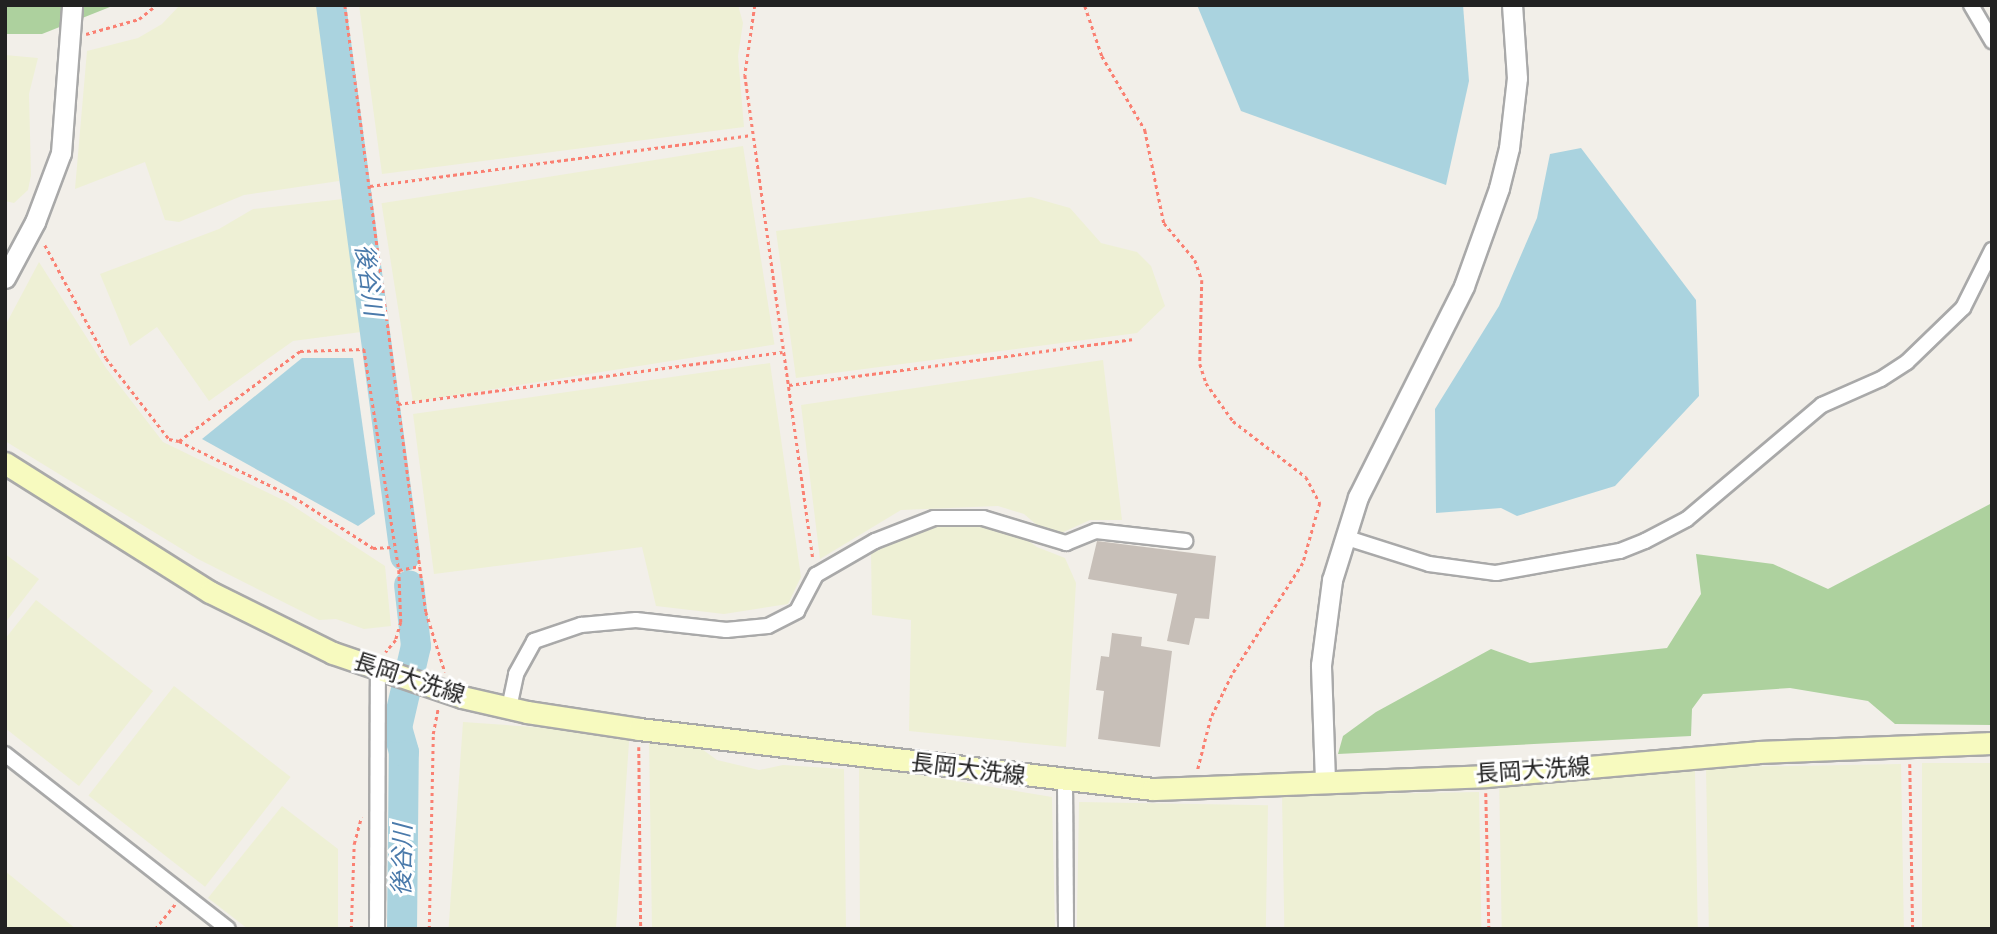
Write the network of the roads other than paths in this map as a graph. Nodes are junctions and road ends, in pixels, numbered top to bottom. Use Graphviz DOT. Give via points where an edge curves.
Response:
graph roads {
  1 [pos="72,5"];
  2 [pos="1512,5"];
  3 [pos="1971,5"];
  4 [pos="1992,41"];
  5 [pos="1992,250"];
  6 [pos="5,278"];
  7 [pos="5,463"];
  8 [pos="1345,537"];
  9 [pos="1185,541"];
  10 [pos="383,673"];
  11 [pos="509,708"];
  12 [pos="1992,743"];
  13 [pos="5,754"];
  14 [pos="1325,781"];
  15 [pos="1065,782"];
  16 [pos="228,929"];
  17 [pos="377,929"];
  18 [pos="1066,929"];
  1 -- 6 [label="street" via="61,153 35,222"];
  2 -- 8 [label="street" via="1517,78 1499,188 1464,286 1358,497"];
  3 -- 4 [label="street"];
  5 -- 8 [label="street" via="1963,308 1907,362 1822,405 1727,488 1664,533 1620,551 1496,573 1429,564"];
  7 -- 10 [label="main road, 長岡大洗線" via="210,592"];
  8 -- 14 [label="street" via="1323,640"];
  9 -- 11 [label="street" via="1096,531 1066,543 983,518 934,518 875,541 816,575 797,611 768,626 726,630 636,620 581,625 534,641 516,674"];
  10 -- 11 [label="main road, 長岡大洗線"];
  10 -- 17 [label="street"];
  11 -- 15 [label="main road, 長岡大洗線" via="639,729"];
  12 -- 14 [label="main road, 長岡大洗線" via="1758,752 1486,776"];
  13 -- 16 [label="street"];
  14 -- 15 [label="main road, 長岡大洗線" via="1193,789"];
  15 -- 18 [label="street"];
}
